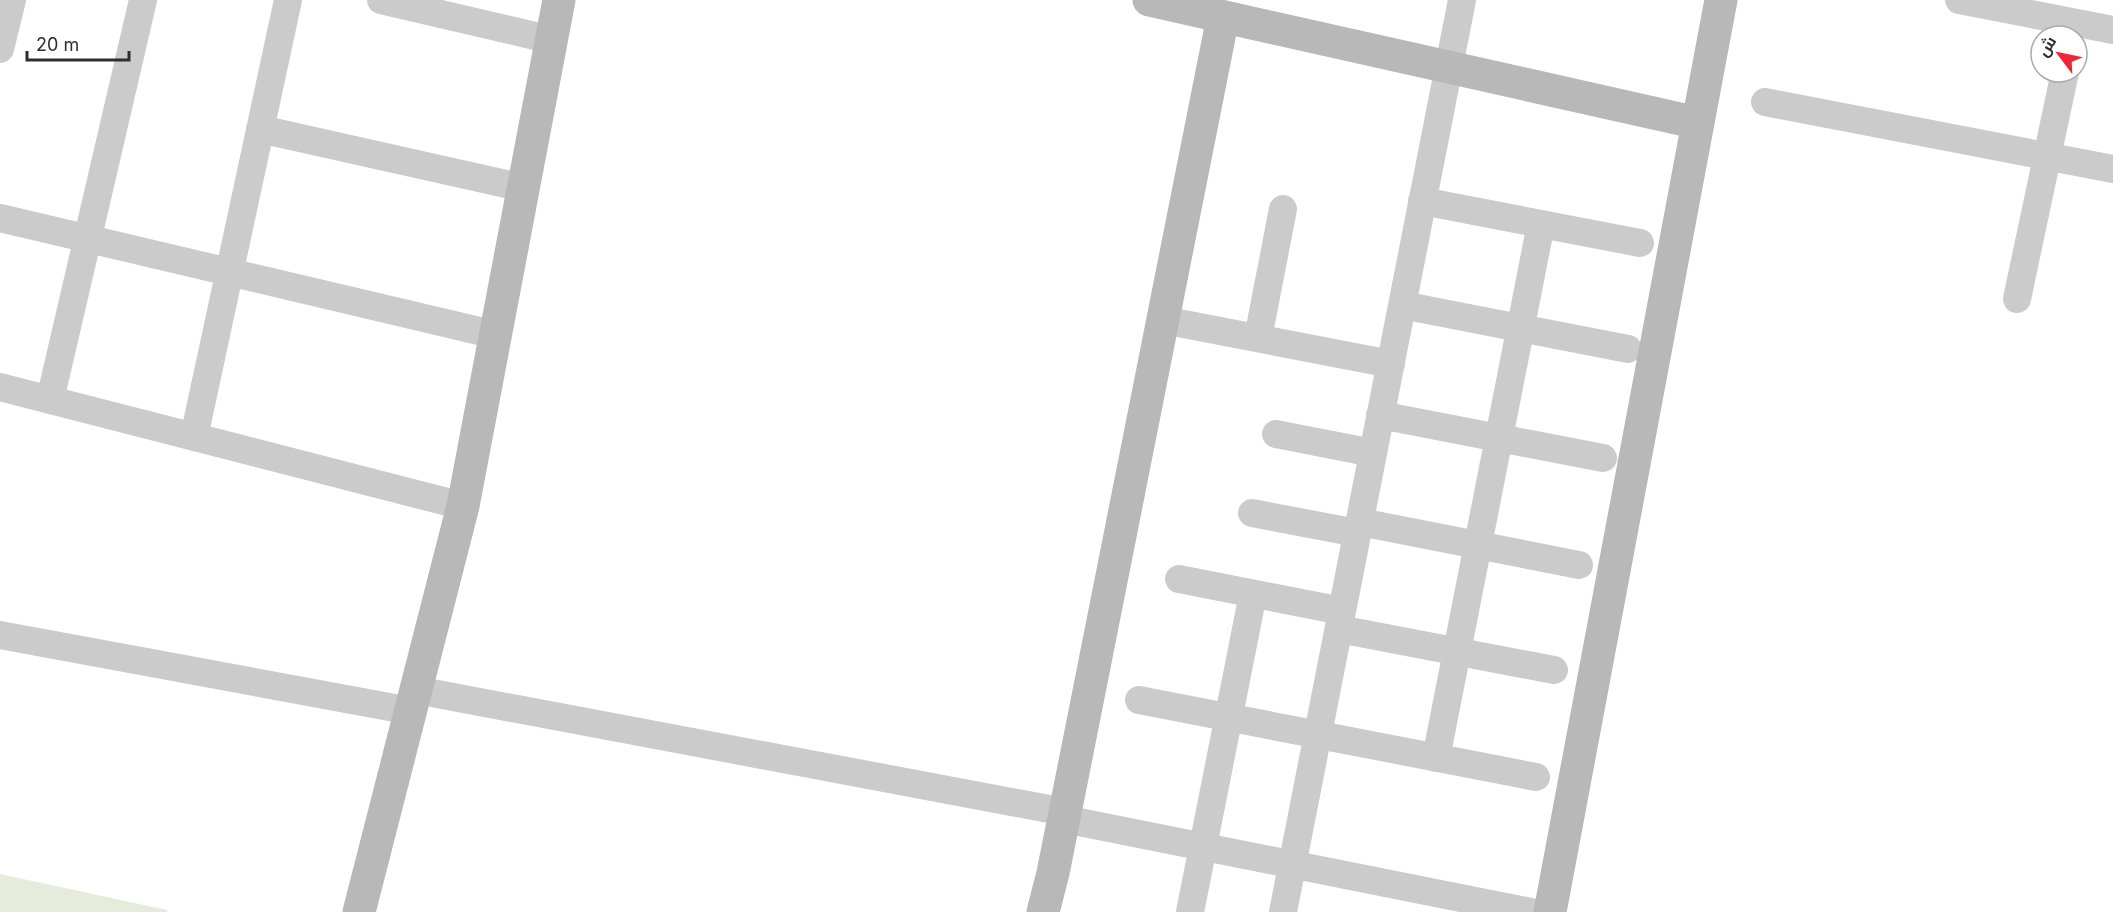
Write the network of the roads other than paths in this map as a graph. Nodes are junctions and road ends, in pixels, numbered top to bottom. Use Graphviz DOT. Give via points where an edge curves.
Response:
graph roads {
  1 [pos="12,0"];
  2 [pos="143,0"];
  3 [pos="288,0"];
  4 [pos="381,0"];
  5 [pos="559,0"];
  6 [pos="1149,0"];
  7 [pos="1462,0"];
  8 [pos="1720,0"];
  9 [pos="1959,0"];
  10 [pos="1223,17"];
  11 [pos="2076,20"];
  12 [pos="2113,30"];
  13 [pos="552,40"];
  14 [pos="0,49"];
  15 [pos="1449,68"];
  16 [pos="2062,84"];
  17 [pos="1765,102"];
  18 [pos="1698,123"];
  19 [pos="260,129"];
  20 [pos="2047,156"];
  21 [pos="2113,169"];
  22 [pos="524,188"];
  23 [pos="1422,201"];
  24 [pos="1283,209"];
  25 [pos="0,218"];
  26 [pos="1540,224"];
  27 [pos="88,239"];
  28 [pos="1640,243"];
  29 [pos="229,272"];
  30 [pos="2017,299"];
  31 [pos="1402,305"];
  32 [pos="1163,320"];
  33 [pos="1520,328"];
  34 [pos="496,335"];
  35 [pos="1257,338"];
  36 [pos="1628,349"];
  37 [pos="1391,364"];
  38 [pos="0,387"];
  39 [pos="50,400"];
  40 [pos="1380,415"];
  41 [pos="1276,434"];
  42 [pos="194,437"];
  43 [pos="1499,438"];
  44 [pos="1373,453"];
  45 [pos="1603,458"];
  46 [pos="463,506"];
  47 [pos="1252,513"];
  48 [pos="1358,528"];
  49 [pos="1478,545"];
  50 [pos="1579,565"];
  51 [pos="1179,579"];
  52 [pos="1253,594"];
  53 [pos="1340,620"];
  54 [pos="0,635"];
  55 [pos="1457,652"];
  56 [pos="1554,670"];
  57 [pos="413,700"];
  58 [pos="1139,700"];
  59 [pos="1228,717"];
  60 [pos="1318,734"];
  61 [pos="1436,758"];
  62 [pos="1536,777"];
  63 [pos="1064,815"];
  64 [pos="1203,847"];
  65 [pos="1292,864"];
  66 [pos="360,912"];
  67 [pos="1043,912"];
  68 [pos="1190,912"];
  69 [pos="1283,912"];
  70 [pos="1531,912"];
  71 [pos="1550,912"];
  1 -- 14 [label="street"];
  2 -- 27 [label="street"];
  3 -- 19 [label="street"];
  4 -- 13 [label="street"];
  5 -- 13 [label="street"];
  6 -- 10 [label="street"];
  7 -- 15 [label="street"];
  8 -- 18 [label="street"];
  9 -- 11 [label="street"];
  10 -- 15 [label="street"];
  10 -- 32 [label="street"];
  11 -- 12 [label="street"];
  13 -- 22 [label="street"];
  15 -- 18 [label="street"];
  15 -- 23 [label="street"];
  16 -- 20 [label="street"];
  17 -- 20 [label="street"];
  18 -- 71 [label="street"];
  19 -- 22 [label="street"];
  19 -- 29 [label="street"];
  20 -- 21 [label="street"];
  20 -- 30 [label="street"];
  22 -- 34 [label="street"];
  23 -- 26 [label="street"];
  23 -- 31 [label="street"];
  24 -- 35 [label="street"];
  25 -- 27 [label="street"];
  26 -- 28 [label="street"];
  26 -- 33 [label="street"];
  27 -- 29 [label="street"];
  27 -- 39 [label="street"];
  29 -- 34 [label="street"];
  29 -- 42 [label="street"];
  31 -- 33 [label="street"];
  31 -- 37 [label="street"];
  32 -- 35 [label="street"];
  32 -- 63 [label="street"];
  33 -- 36 [label="street"];
  33 -- 43 [label="street"];
  34 -- 46 [label="street"];
  35 -- 37 [label="street"];
  37 -- 40 [label="street"];
  38 -- 39 [label="street"];
  39 -- 42 [label="street"];
  40 -- 43 [label="street"];
  40 -- 44 [label="street"];
  41 -- 44 [label="street"];
  42 -- 46 [label="street"];
  43 -- 45 [label="street"];
  43 -- 49 [label="street"];
  44 -- 48 [label="street"];
  46 -- 57 [label="street"];
  47 -- 48 [label="street"];
  48 -- 49 [label="street"];
  48 -- 53 [label="street"];
  49 -- 50 [label="street"];
  49 -- 55 [label="street"];
  51 -- 52 [label="street"];
  52 -- 53 [label="street"];
  52 -- 59 [label="street"];
  53 -- 55 [label="street"];
  53 -- 60 [label="street"];
  54 -- 57 [label="street"];
  55 -- 56 [label="street"];
  55 -- 61 [label="street"];
  57 -- 63 [label="street"];
  57 -- 66 [label="street"];
  58 -- 59 [label="street"];
  59 -- 60 [label="street"];
  59 -- 64 [label="street"];
  60 -- 61 [label="street"];
  60 -- 65 [label="street"];
  61 -- 62 [label="street"];
  63 -- 64 [label="street"];
  63 -- 67 [label="street"];
  64 -- 65 [label="street"];
  64 -- 68 [label="street"];
  65 -- 69 [label="street"];
  65 -- 70 [label="street"];
}
